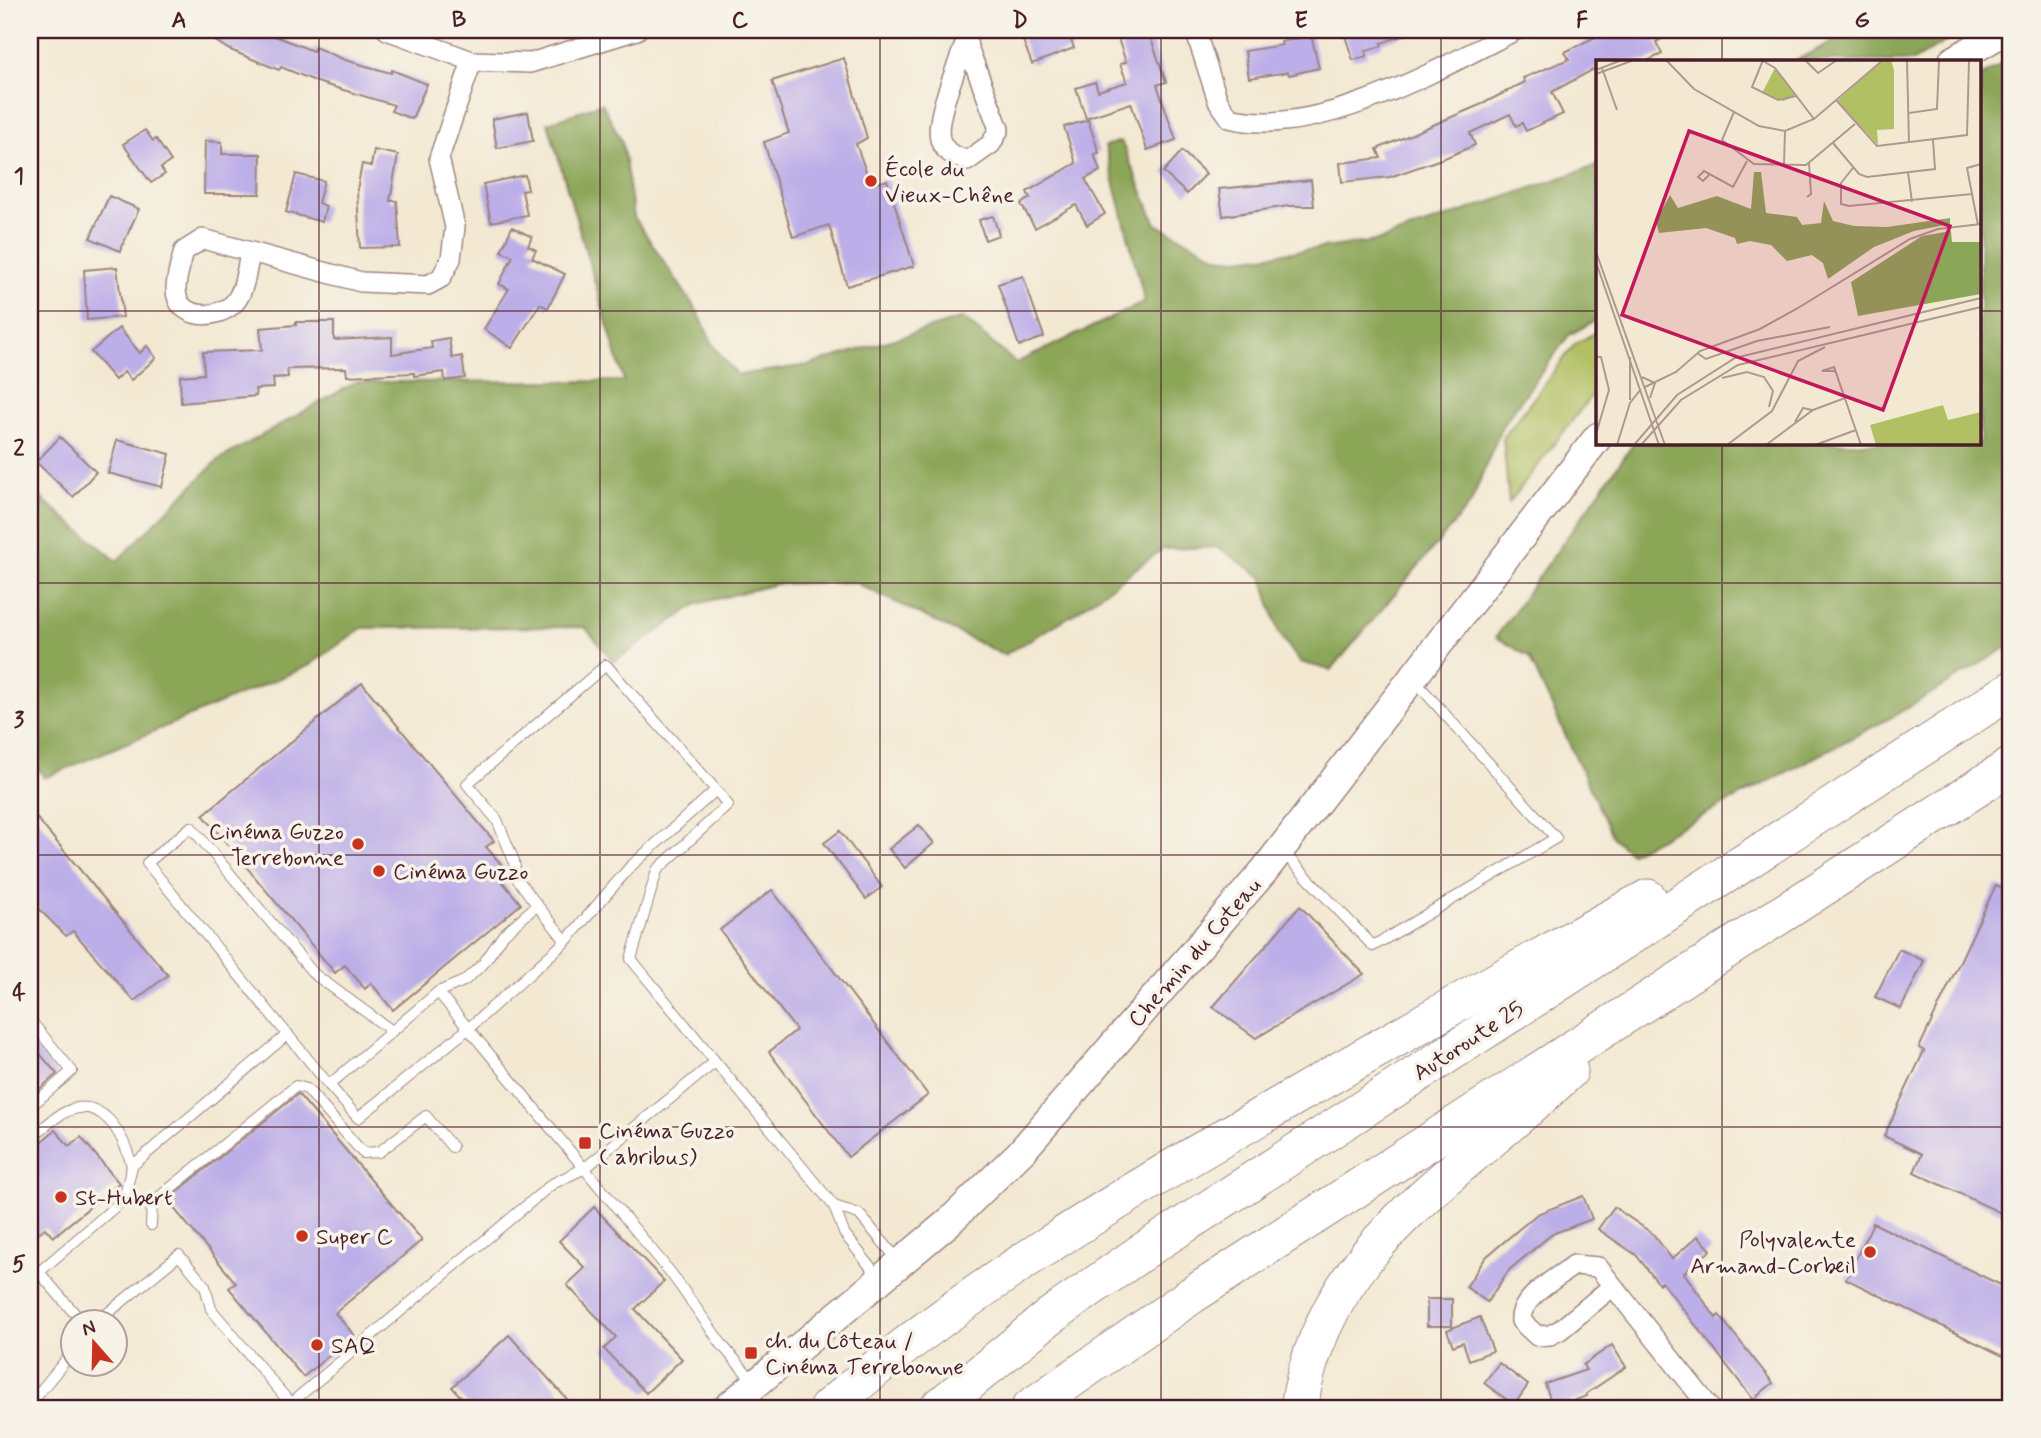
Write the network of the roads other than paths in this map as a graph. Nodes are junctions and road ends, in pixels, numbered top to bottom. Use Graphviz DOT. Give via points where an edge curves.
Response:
graph roads {
  1 [pos="387,30"];
  2 [pos="637,30"];
  3 [pos="1195,30"];
  4 [pos="1516,30"];
  5 [pos="2006,30"];
  6 [pos="966,34"];
  7 [pos="1955,60"];
  8 [pos="472,61"];
  9 [pos="250,255"];
  10 [pos="1596,440"];
  11 [pos="1413,679"];
  12 [pos="2011,690"];
  13 [pos="1893,766"];
  14 [pos="2011,766"];
  15 [pos="716,790"];
  16 [pos="1281,850"];
  17 [pos="537,905"];
  18 [pos="566,942"];
  19 [pos="438,992"];
  20 [pos="1626,1015"];
  21 [pos="30,1020"];
  22 [pos="469,1028"];
  23 [pos="392,1031"];
  24 [pos="288,1034"];
  25 [pos="715,1062"];
  26 [pos="329,1084"];
  27 [pos="30,1107"];
  28 [pos="30,1139"];
  29 [pos="452,1147"];
  30 [pos="132,1166"];
  31 [pos="585,1168"];
  32 [pos="834,1206"];
  33 [pos="152,1225"];
  34 [pos="30,1263"];
  35 [pos="890,1271"];
  36 [pos="38,1272"];
  37 [pos="1614,1286"];
  38 [pos="70,1308"];
  39 [pos="114,1308"];
  40 [pos="60,1365"];
  41 [pos="756,1384"];
  42 [pos="34,1394"];
  43 [pos="287,1406"];
  44 [pos="31,1408"];
  45 [pos="727,1408"];
  46 [pos="828,1408"];
  47 [pos="938,1408"];
  48 [pos="1030,1408"];
  49 [pos="1299,1408"];
  50 [pos="1710,1408"];
  1 -- 8 [label="street"];
  2 -- 8 [label="street" via="530,63"];
  3 -- 4 [label="street" via="1218,101 1230,118 1252,124 1351,107 1416,81"];
  5 -- 7 [label="street"];
  6 -- 6 [label="street" via="939,123 940,141 948,153 967,160 991,144 999,129"];
  8 -- 9 [label="street" via="439,158 455,227 451,258 441,278 428,285 361,282"];
  10 -- 11 [label="street, Chemin du Coteau"];
  11 -- 16 [label="street, Chemin du Coteau"];
  11 -- 16 [label="lane" via="1556,838 1373,946"];
  12 -- 13 [label="highway, Autoroute 25"];
  13 -- 46 [label="highway" via="1480,989 1110,1204 964,1301"];
  13 -- 47 [label="highway, Autoroute 25" via="1142,1252 1049,1317"];
  14 -- 20 [label="highway"];
  15 -- 17 [label="lane" via="606,665 467,784 497,820 516,877"];
  15 -- 18 [label="lane" via="630,867"];
  15 -- 25 [label="lane" via="728,805 657,870 631,959"];
  16 -- 35 [label="street, Chemin du Coteau" via="1021,1152 966,1207"];
  17 -- 18 [label="lane"];
  17 -- 19 [label="lane" via="504,934 464,981"];
  18 -- 22 [label="lane"];
  19 -- 22 [label="lane"];
  19 -- 23 [label="lane"];
  20 -- 48 [label="highway" via="1192,1294"];
  20 -- 49 [label="highway" via="1522,1116 1423,1194 1376,1244 1329,1313 1307,1368"];
  21 -- 27 [label="lane" via="72,1071"];
  22 -- 26 [label="lane" via="358,1118"];
  22 -- 31 [label="lane"];
  23 -- 24 [label="lane" via="314,974 191,827 147,863"];
  23 -- 26 [label="lane"];
  24 -- 26 [label="lane"];
  24 -- 30 [label="lane"];
  25 -- 31 [label="lane"];
  25 -- 32 [label="lane"];
  28 -- 30 [label="lane" via="62,1113 97,1111 124,1137"];
  29 -- 33 [label="lane" via="426,1116 379,1152 363,1153 306,1089 296,1086 152,1203"];
  30 -- 36 [label="lane" via="124,1199"];
  31 -- 41 [label="lane"];
  31 -- 43 [label="lane" via="552,1184"];
  32 -- 35 [label="lane" via="844,1233"];
  32 -- 35 [label="lane" via="859,1214"];
  34 -- 36 [label="lane"];
  35 -- 41 [label="street, Chemin du Coteau"];
  36 -- 38 [label="lane"];
  37 -- 37 [label="street" via="1598,1268 1574,1265 1527,1302 1521,1321 1537,1336 1550,1335"];
  37 -- 50 [label="street"];
  39 -- 43 [label="lane" via="178,1255 205,1286 211,1309"];
  40 -- 42 [label="lane"];
  41 -- 45 [label="street, Chemin du Coteau"];
  42 -- 44 [label="lane"];
}
